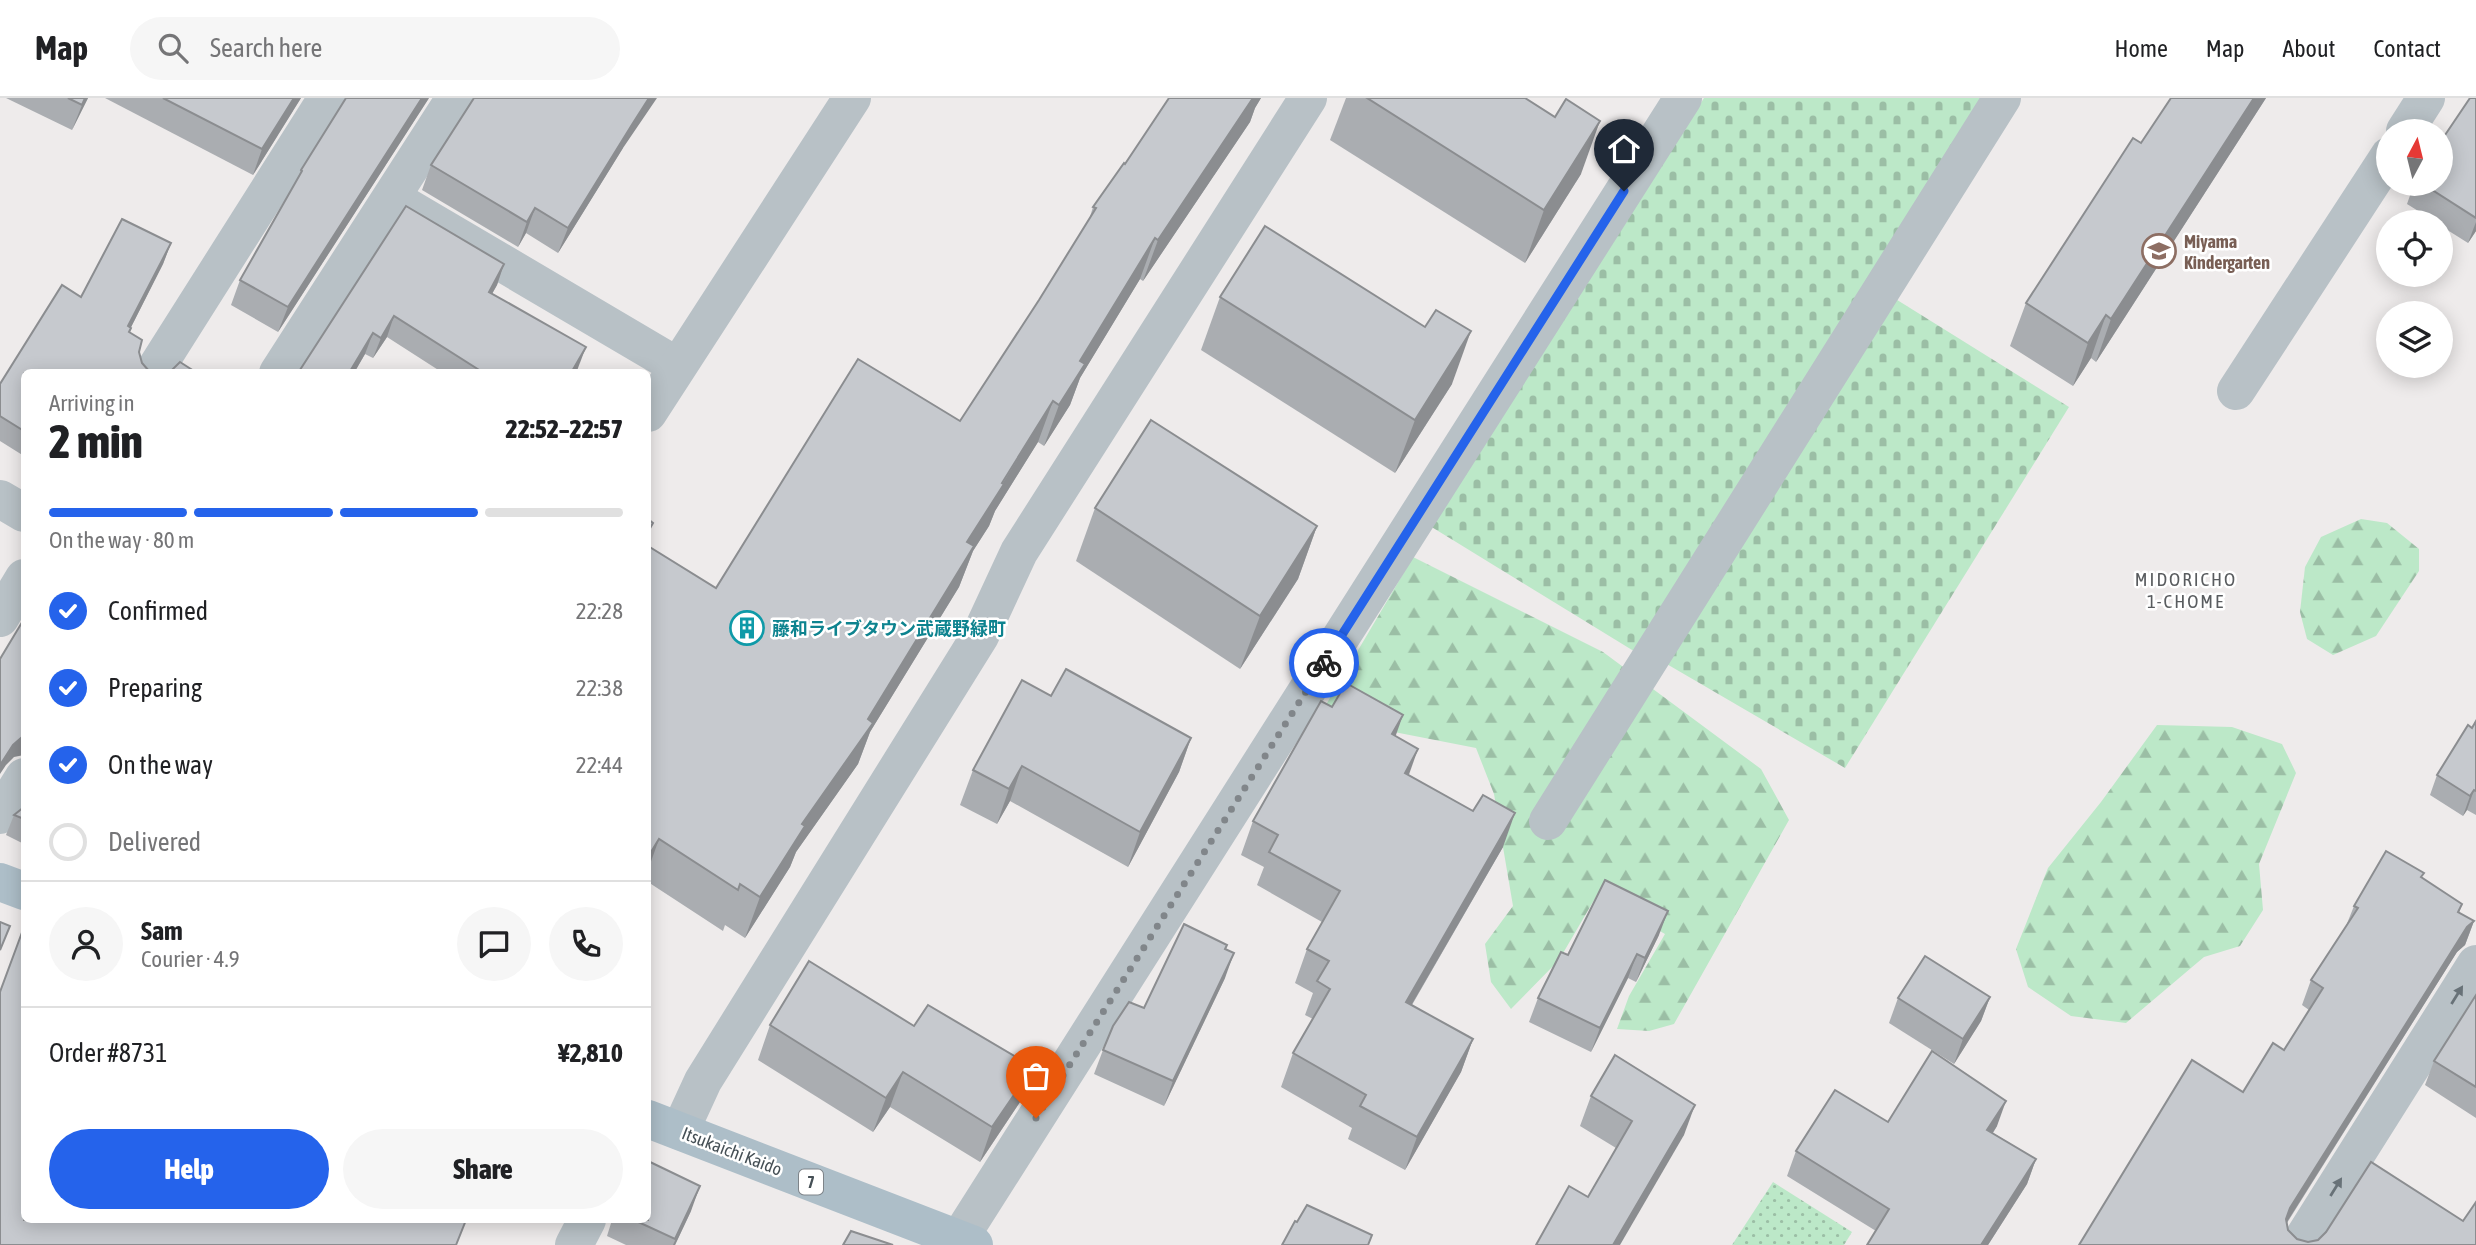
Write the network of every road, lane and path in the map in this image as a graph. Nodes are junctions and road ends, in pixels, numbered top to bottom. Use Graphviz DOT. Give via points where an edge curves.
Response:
graph roads {
  1 [pos="327,98"];
  2 [pos="455,98"];
  3 [pos="852,98"];
  4 [pos="1308,98"];
  5 [pos="1683,98"];
  6 [pos="2002,98"];
  7 [pos="2427,98"];
  8 [pos="2413,119"];
  9 [pos="2376,176"];
  10 [pos="392,198"];
  11 [pos="677,366"];
  12 [pos="156,369"];
  13 [pos="281,369"];
  14 [pos="2236,391"];
  15 [pos="651,408"];
  16 [pos="0,499"];
  17 [pos="21,511"];
  18 [pos="21,583"];
  19 [pos="0,618"];
  20 [pos="21,782"];
  21 [pos="0,815"];
  22 [pos="1548,821"];
  23 [pos="0,882"];
  24 [pos="21,890"];
  25 [pos="2476,964"];
  26 [pos="664,1125"];
  27 [pos="585,1223"];
  28 [pos="966,1242"];
  29 [pos="574,1245"];
  30 [pos="2299,1245"];
  1 -- 12 [label="street"];
  2 -- 10 [label="street"];
  3 -- 11 [label="street"];
  4 -- 26 [label="street" via="1019,552 980,636 703,1081"];
  5 -- 28 [label="street"];
  6 -- 22 [label="street"];
  7 -- 8 [label="street"];
  9 -- 14 [label="street"];
  10 -- 11 [label="street"];
  10 -- 13 [label="street"];
  11 -- 15 [label="street"];
  16 -- 17 [label="street"];
  18 -- 19 [label="street"];
  20 -- 21 [label="street"];
  23 -- 24 [label="main road"];
  30 -- 25 [label="street, one-way"];
  26 -- 28 [label="main road, Itsukaichi Kaido / 7"];
  27 -- 29 [label="street"];
}
